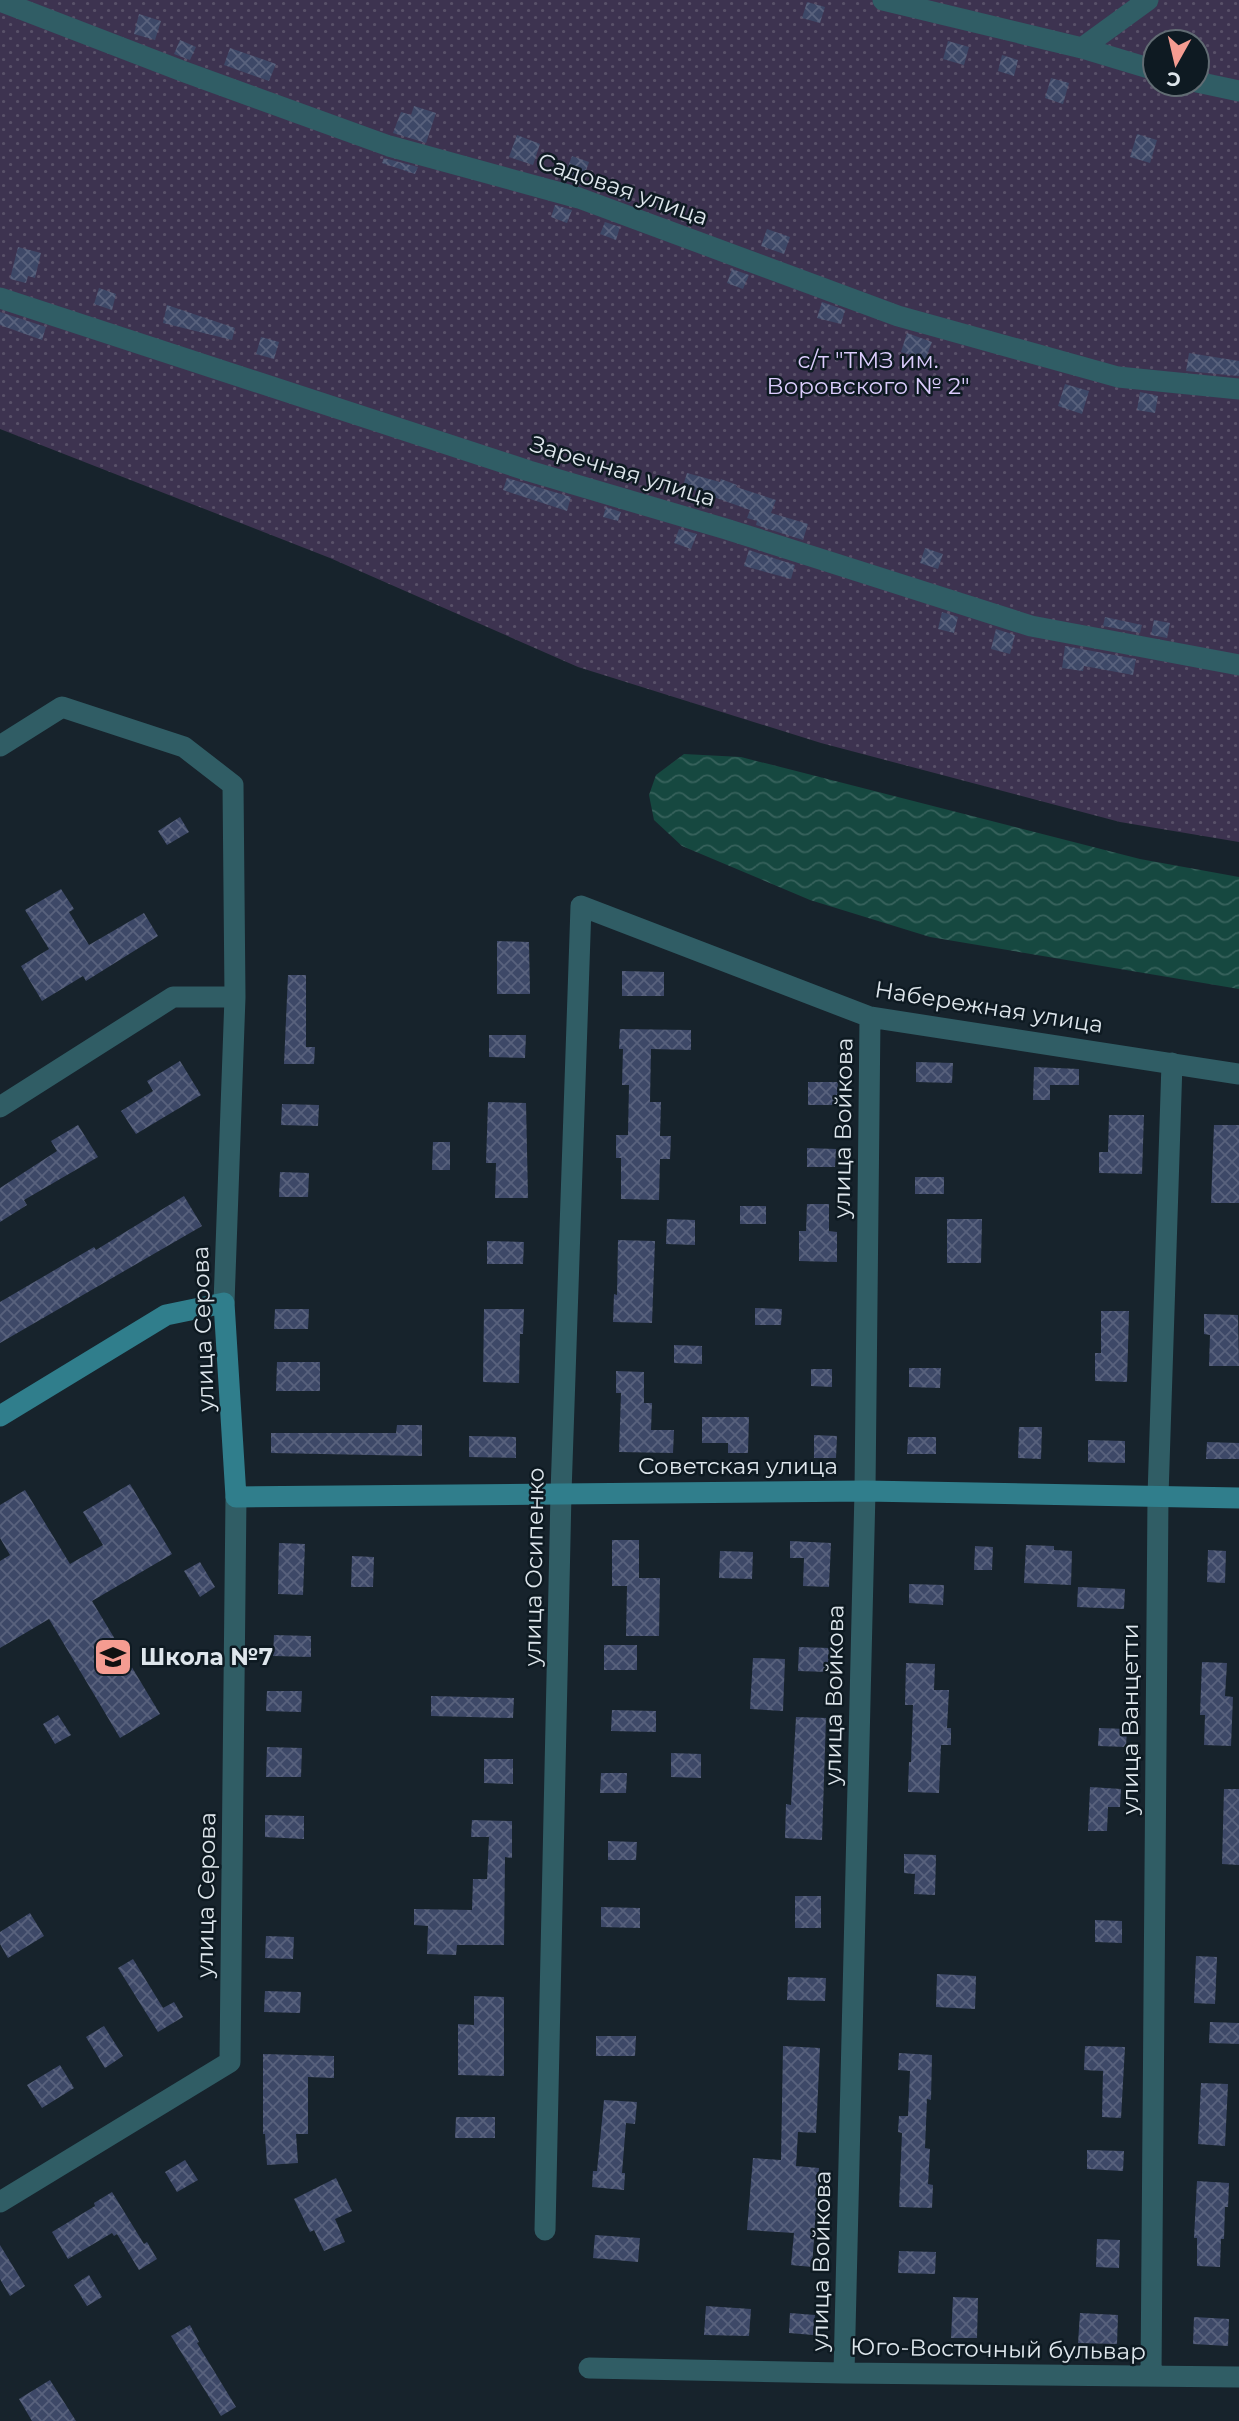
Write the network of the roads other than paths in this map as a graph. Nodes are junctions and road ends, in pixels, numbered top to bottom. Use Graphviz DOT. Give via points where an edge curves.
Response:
graph roads {
  1 [pos="883,0"];
  2 [pos="1147,0"];
  3 [pos="0,1"];
  4 [pos="1082,48"];
  5 [pos="1141,66"];
  6 [pos="1211,85"];
  7 [pos="1239,90"];
  8 [pos="0,298"];
  9 [pos="1239,389"];
  10 [pos="1239,665"];
  11 [pos="0,746"];
  12 [pos="581,906"];
  13 [pos="235,997"];
  14 [pos="870,1017"];
  15 [pos="1172,1063"];
  16 [pos="1239,1074"];
  17 [pos="0,1107"];
  18 [pos="224,1303"];
  19 [pos="0,1416"];
  20 [pos="865,1491"];
  21 [pos="561,1493"];
  22 [pos="1158,1496"];
  23 [pos="236,1497"];
  24 [pos="1239,1498"];
  25 [pos="0,2202"];
  26 [pos="545,2230"];
  27 [pos="589,2368"];
  28 [pos="844,2374"];
  29 [pos="1151,2376"];
  30 [pos="1239,2377"];
  1 -- 4 [label="street"];
  2 -- 4 [label="street"];
  3 -- 9 [label="street, Садовая улица" via="390,146 579,198 898,316 1118,377"];
  4 -- 5 [label="street"];
  6 -- 7 [label="street"];
  8 -- 10 [label="street, Заречная улица" via="529,471 726,528 1031,626"];
  11 -- 13 [label="street, улица Серова" via="62,707 184,747 233,785"];
  12 -- 14 [label="street, Набережная улица"];
  12 -- 21 [label="street, улица Осипенко"];
  13 -- 17 [label="street" via="173,998"];
  13 -- 18 [label="street, улица Серова"];
  14 -- 15 [label="street, Набережная улица"];
  14 -- 20 [label="street, улица Войкова"];
  15 -- 16 [label="street, Набережная улица"];
  15 -- 22 [label="street, улица Ванцетти"];
  18 -- 19 [label="street" via="166,1315"];
  18 -- 23 [label="street, улица Серова"];
  20 -- 21 [label="street, Советская улица"];
  20 -- 22 [label="street, Советская улица"];
  20 -- 28 [label="street, улица Войкова"];
  21 -- 23 [label="street, Советская улица"];
  21 -- 26 [label="street, улица Осипенко"];
  22 -- 24 [label="street, Советская улица"];
  22 -- 29 [label="street, улица Ванцетти"];
  23 -- 25 [label="street, улица Серова" via="230,2062"];
  27 -- 28 [label="street, Юго-Восточный бульвар"];
  28 -- 29 [label="street, Юго-Восточный бульвар"];
  29 -- 30 [label="street, Юго-Восточный бульвар"];
}
